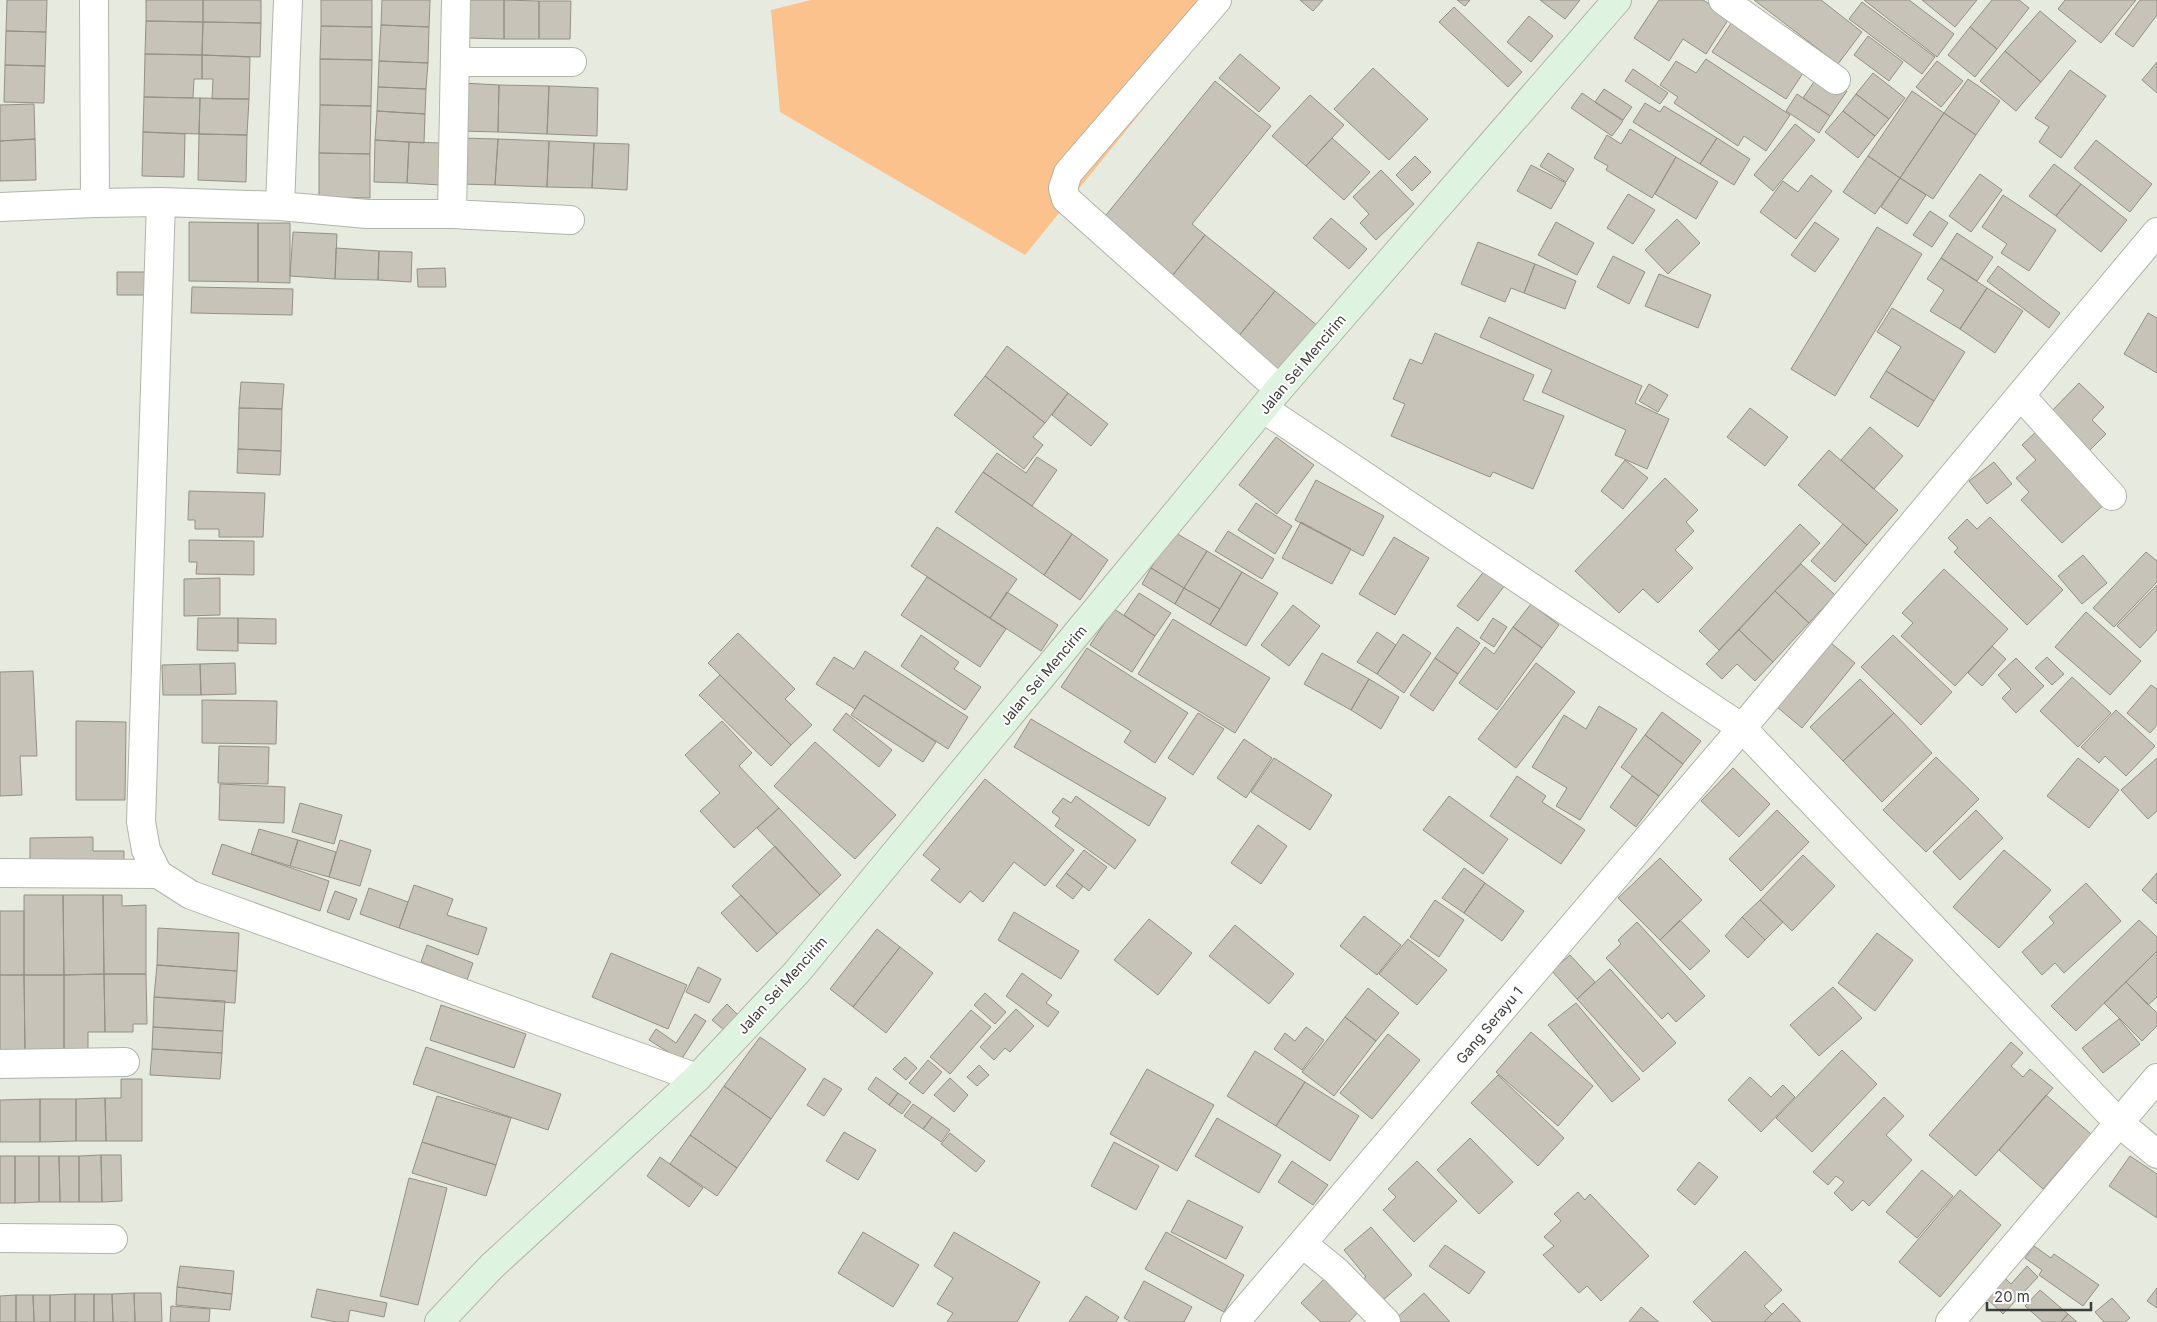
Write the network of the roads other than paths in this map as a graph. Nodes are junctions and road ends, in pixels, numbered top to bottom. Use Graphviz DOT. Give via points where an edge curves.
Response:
graph roads {
  1 [pos="94,0"];
  2 [pos="288,0"];
  3 [pos="456,0"];
  4 [pos="1217,0"];
  5 [pos="1617,0"];
  6 [pos="1723,0"];
  7 [pos="455,62"];
  8 [pos="572,62"];
  9 [pos="1836,80"];
  10 [pos="161,202"];
  11 [pos="95,203"];
  12 [pos="280,206"];
  13 [pos="0,207"];
  14 [pos="452,214"];
  15 [pos="570,220"];
  16 [pos="2157,232"];
  17 [pos="2021,396"];
  18 [pos="1272,399"];
  19 [pos="2112,496"];
  20 [pos="1742,728"];
  21 [pos="0,873"];
  22 [pos="158,874"];
  23 [pos="125,1062"];
  24 [pos="0,1064"];
  25 [pos="697,1078"];
  26 [pos="2157,1078"];
  27 [pos="2118,1122"];
  28 [pos="2157,1154"];
  29 [pos="0,1238"];
  30 [pos="113,1239"];
  31 [pos="1303,1244"];
  32 [pos="439,1322"];
  33 [pos="1235,1322"];
  34 [pos="1386,1322"];
  35 [pos="1950,1322"];
  1 -- 11 [label="street"];
  2 -- 12 [label="street"];
  3 -- 7 [label="street"];
  4 -- 18 [label="street" via="1068,173 1063,188 1066,199"];
  5 -- 18 [label="street, Jalan Sei Mencirim"];
  6 -- 9 [label="street"];
  7 -- 8 [label="street"];
  7 -- 14 [label="street"];
  10 -- 11 [label="street"];
  10 -- 12 [label="street"];
  10 -- 22 [label="street" via="141,822 146,850"];
  11 -- 13 [label="street"];
  12 -- 14 [label="street" via="367,214"];
  14 -- 15 [label="street"];
  16 -- 17 [label="street, Gang Serayu 1"];
  17 -- 19 [label="street"];
  17 -- 20 [label="street, Gang Serayu 1"];
  18 -- 20 [label="street"];
  18 -- 25 [label="street, Jalan Sei Mencirim" via="797,972"];
  20 -- 27 [label="street"];
  20 -- 31 [label="street, Gang Serayu 1"];
  21 -- 22 [label="street"];
  22 -- 25 [label="street" via="191,895"];
  23 -- 24 [label="street"];
  25 -- 32 [label="street, Jalan Sei Mencirim" via="492,1266"];
  26 -- 27 [label="street"];
  27 -- 28 [label="street"];
  27 -- 35 [label="street"];
  29 -- 30 [label="street"];
  31 -- 33 [label="street, Gang Serayu 1"];
  31 -- 34 [label="street" via="1336,1271"];
}
